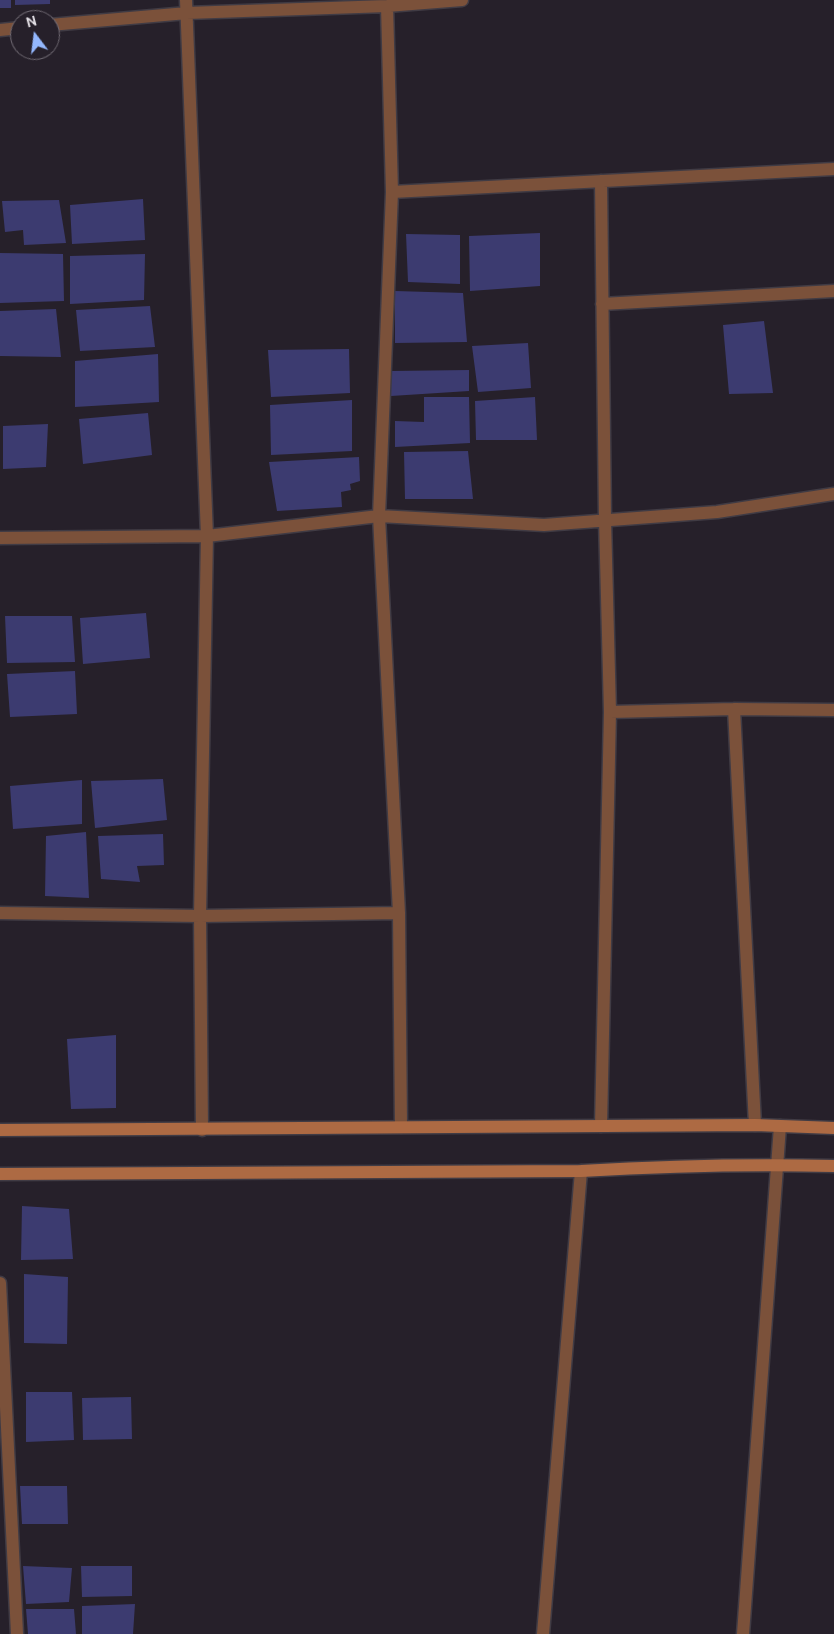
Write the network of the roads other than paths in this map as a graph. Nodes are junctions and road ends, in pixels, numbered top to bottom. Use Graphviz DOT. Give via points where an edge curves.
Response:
graph roads {
  1 [pos="462,0"];
  2 [pos="186,6"];
  3 [pos="387,6"];
  4 [pos="60,24"];
  5 [pos="834,169"];
  6 [pos="601,181"];
  7 [pos="392,192"];
  8 [pos="834,291"];
  9 [pos="602,304"];
  10 [pos="834,494"];
  11 [pos="379,516"];
  12 [pos="604,520"];
  13 [pos="207,536"];
  14 [pos="0,538"];
  15 [pos="734,709"];
  16 [pos="834,710"];
  17 [pos="610,712"];
  18 [pos="0,913"];
  19 [pos="399,913"];
  20 [pos="200,916"];
  21 [pos="755,1125"];
  22 [pos="601,1126"];
  23 [pos="780,1126"];
  24 [pos="401,1127"];
  25 [pos="834,1128"];
  26 [pos="0,1130"];
  27 [pos="202,1130"];
  28 [pos="776,1164"];
  29 [pos="834,1166"];
  30 [pos="581,1171"];
  31 [pos="0,1174"];
  32 [pos="0,1283"];
  33 [pos="17,1634"];
  34 [pos="543,1634"];
  35 [pos="744,1634"];
  1 -- 3 [label="street"];
  2 -- 3 [label="street"];
  2 -- 4 [label="street"];
  2 -- 13 [label="street"];
  3 -- 7 [label="street"];
  5 -- 6 [label="street"];
  6 -- 7 [label="street"];
  6 -- 9 [label="street"];
  7 -- 11 [label="street"];
  8 -- 9 [label="street"];
  9 -- 12 [label="street"];
  10 -- 12 [label="street" via="717,512"];
  11 -- 12 [label="street" via="544,525"];
  11 -- 13 [label="street"];
  11 -- 19 [label="street"];
  12 -- 17 [label="street"];
  13 -- 14 [label="street"];
  13 -- 20 [label="street"];
  15 -- 16 [label="street"];
  15 -- 17 [label="street"];
  15 -- 21 [label="street"];
  17 -- 22 [label="street"];
  18 -- 20 [label="street"];
  19 -- 20 [label="street"];
  19 -- 24 [label="street"];
  20 -- 27 [label="street"];
  21 -- 22 [label="street"];
  21 -- 23 [label="street"];
  22 -- 24 [label="street"];
  23 -- 25 [label="street"];
  23 -- 28 [label="street"];
  24 -- 27 [label="street"];
  26 -- 27 [label="street"];
  28 -- 29 [label="street"];
  28 -- 30 [label="street"];
  28 -- 35 [label="street"];
  30 -- 31 [label="street"];
  30 -- 34 [label="street"];
  32 -- 33 [label="street"];
}
